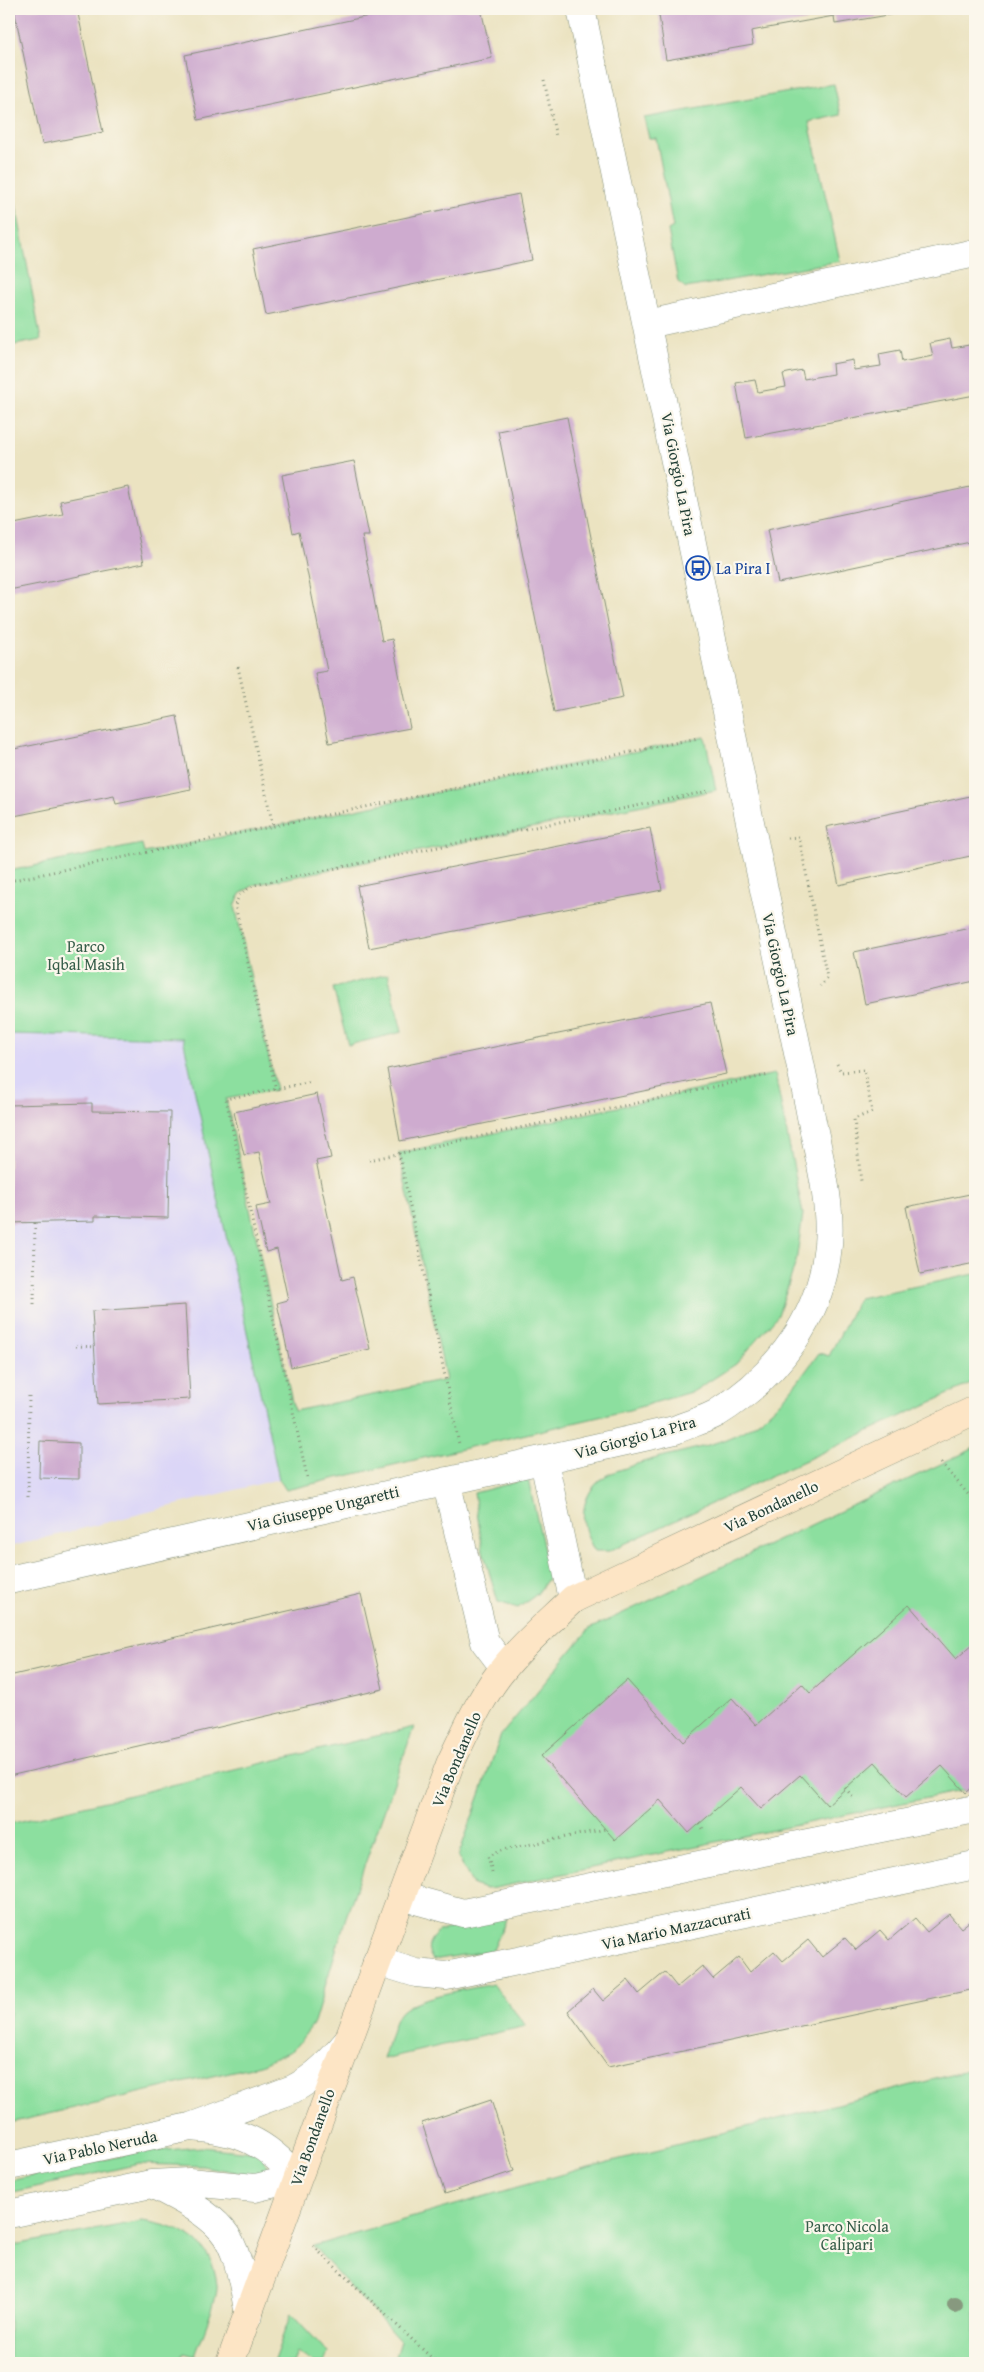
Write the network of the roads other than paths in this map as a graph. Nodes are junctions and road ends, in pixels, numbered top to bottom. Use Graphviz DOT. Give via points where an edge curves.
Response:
graph roads {
  1 [pos="581,9"];
  2 [pos="975,253"];
  3 [pos="648,324"];
  4 [pos="975,1410"];
  5 [pos="544,1461"];
  6 [pos="446,1481"];
  7 [pos="9,1580"];
  8 [pos="573,1599"];
  9 [pos="504,1667"];
  10 [pos="975,1809"];
  11 [pos="975,1865"];
  12 [pos="401,1896"];
  13 [pos="377,1962"];
  14 [pos="347,2042"];
  15 [pos="190,2127"];
  16 [pos="9,2166"];
  17 [pos="297,2178"];
  18 [pos="151,2184"];
  19 [pos="9,2214"];
  20 [pos="249,2314"];
  21 [pos="230,2363"];
  1 -- 3 [label="street, Via Giorgio La Pira"];
  2 -- 3 [label="street"];
  3 -- 5 [label="street, Via Giorgio La Pira" via="809,1106 827,1204 828,1244 823,1277 801,1330 782,1358 744,1394 716,1414 675,1430"];
  4 -- 8 [label="street, Via Bondanello"];
  5 -- 6 [label="street, Via Giorgio La Pira"];
  5 -- 8 [label="street"];
  6 -- 7 [label="street, Via Giuseppe Ungaretti"];
  6 -- 9 [label="street" via="485,1642"];
  8 -- 9 [label="street, Via Bondanello"];
  9 -- 12 [label="street, Via Bondanello" via="474,1715 450,1764"];
  10 -- 12 [label="street" via="464,1913"];
  11 -- 13 [label="street, Via Mario Mazzacurati" via="446,1976 416,1973"];
  12 -- 13 [label="street, Via Bondanello"];
  13 -- 14 [label="street, Via Bondanello"];
  14 -- 15 [label="street, Via Pablo Neruda" via="309,2081"];
  14 -- 17 [label="street, Via Bondanello"];
  15 -- 16 [label="street, Via Pablo Neruda"];
  15 -- 17 [label="street, Via Pablo Neruda" via="236,2133 258,2142 280,2158"];
  17 -- 18 [label="street" via="254,2188 189,2182"];
  17 -- 20 [label="street, Via Bondanello"];
  18 -- 19 [label="street"];
  18 -- 20 [label="street" via="195,2207 223,2231 239,2265"];
  20 -- 21 [label="street, Via Bondanello"];
}
